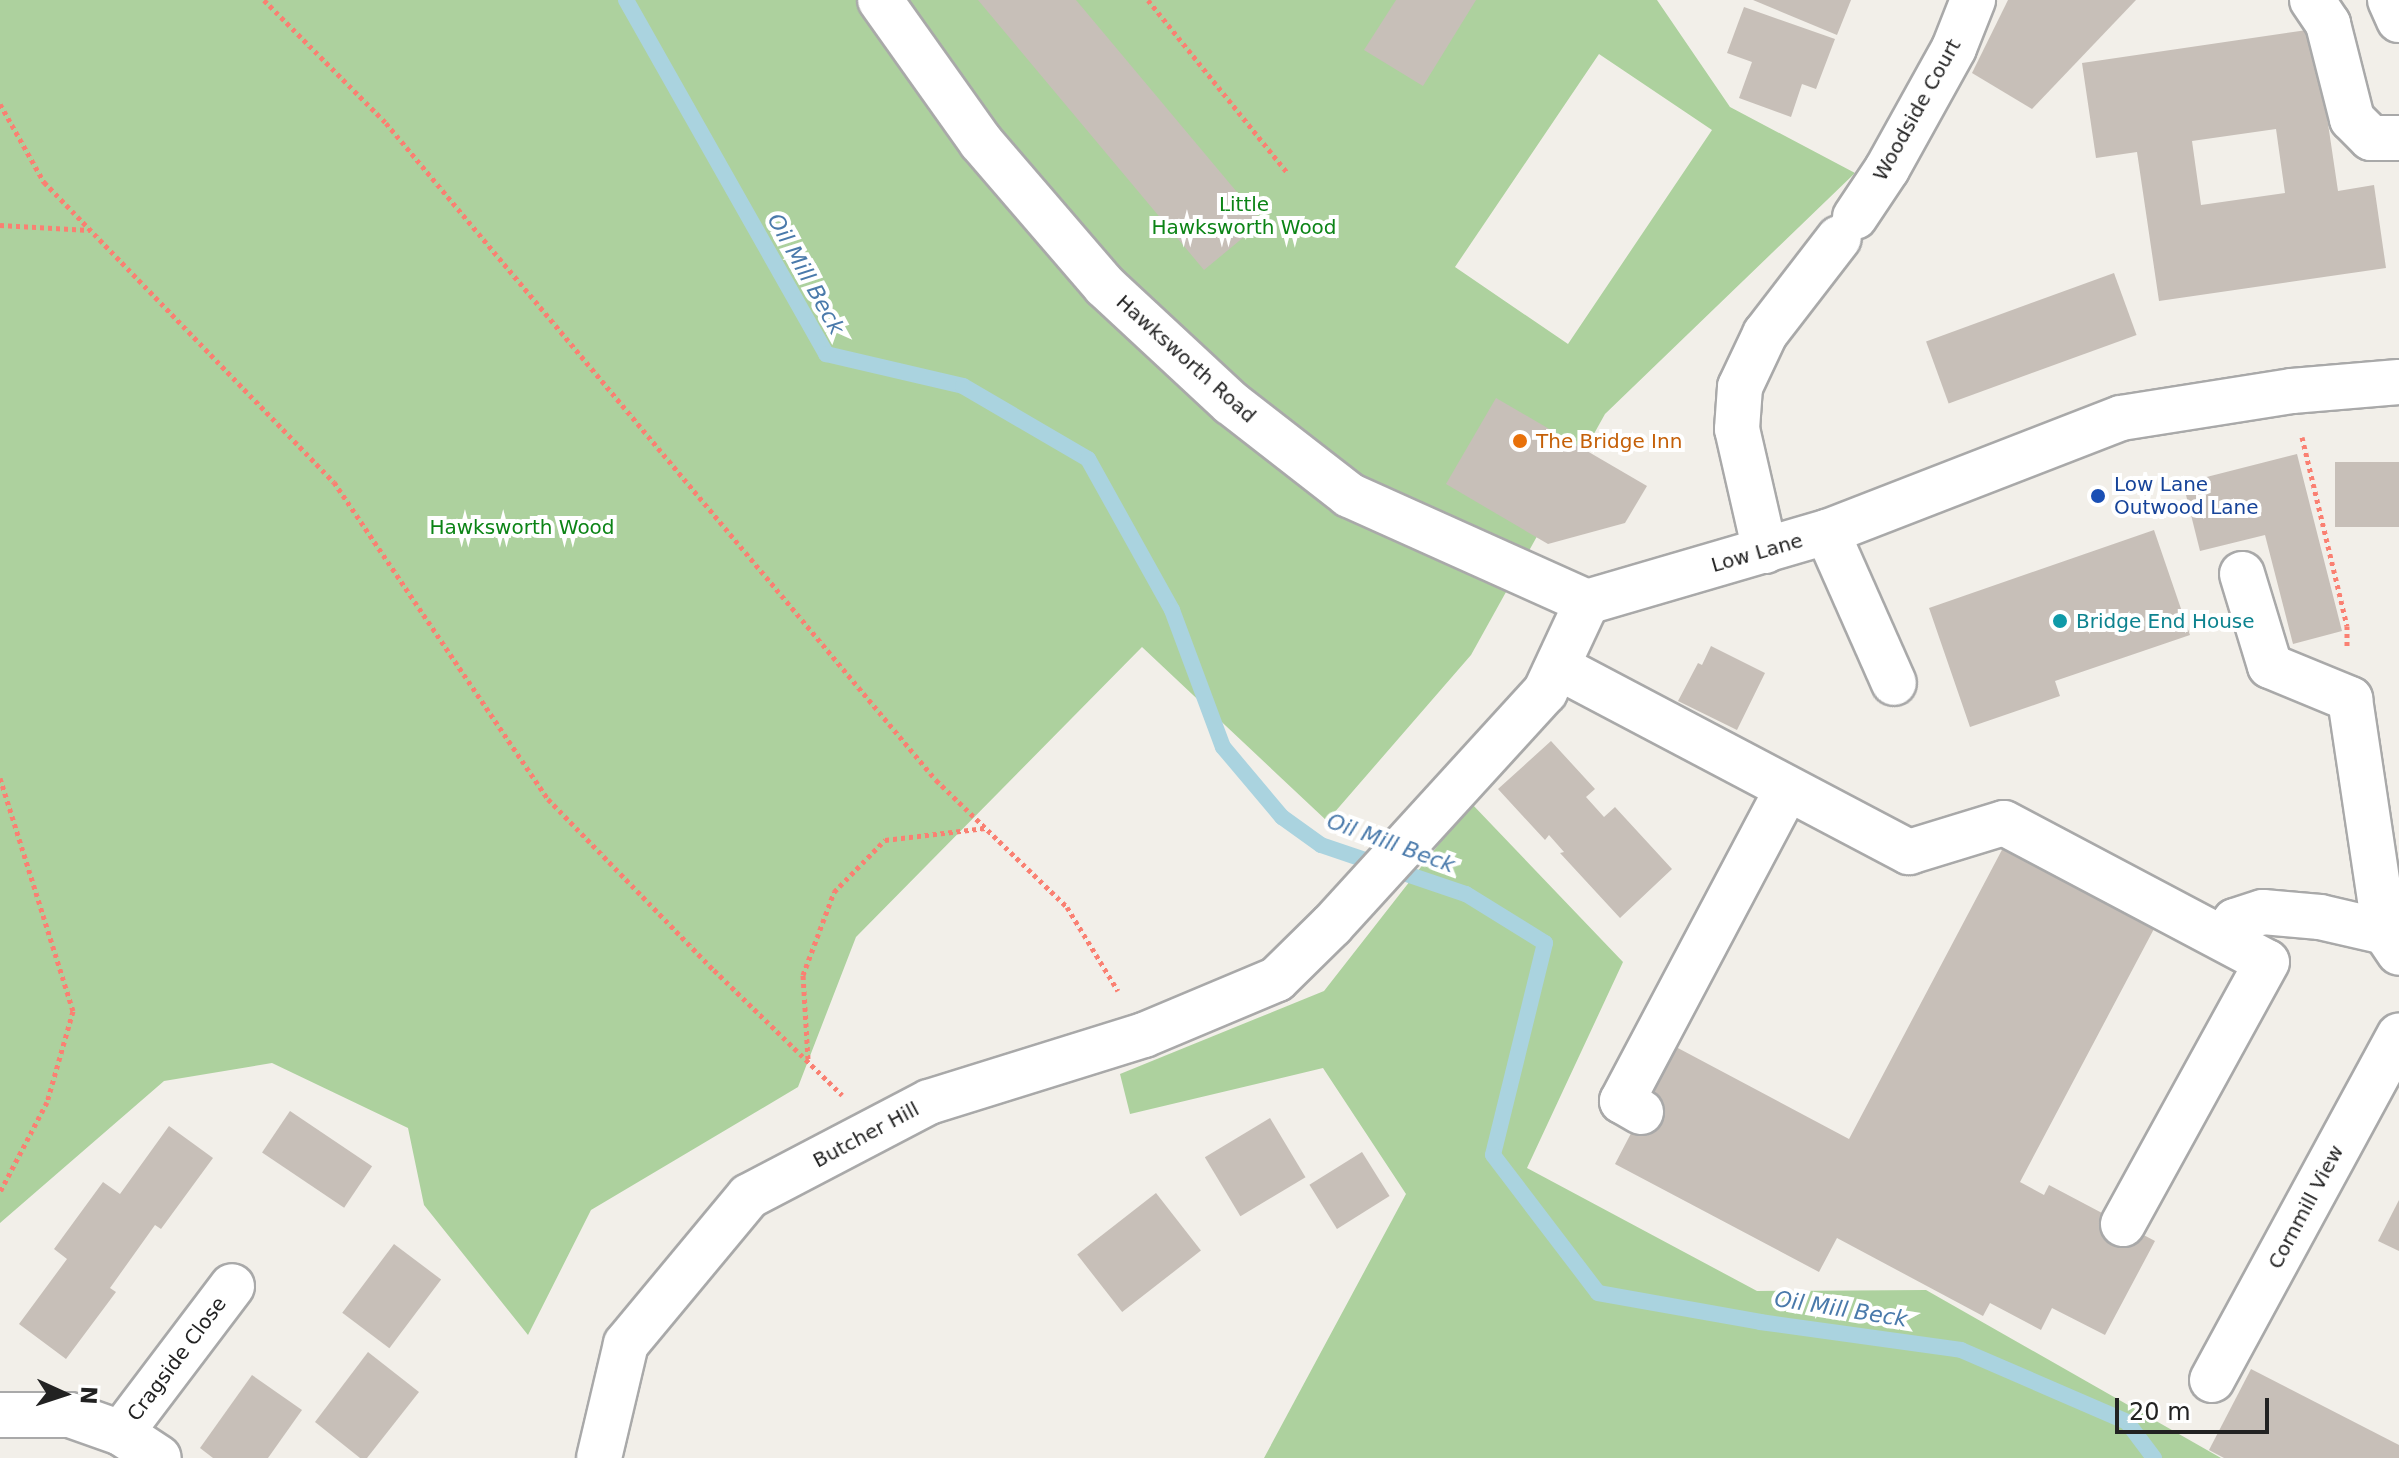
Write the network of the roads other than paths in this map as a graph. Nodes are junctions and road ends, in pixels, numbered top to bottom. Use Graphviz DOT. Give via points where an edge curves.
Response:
graph roads {
  1 [pos="880,0"];
  2 [pos="1973,0"];
  3 [pos="2312,0"];
  4 [pos="2390,0"];
  5 [pos="2399,20"];
  6 [pos="2399,138"];
  7 [pos="2399,382"];
  8 [pos="1827,532"];
  9 [pos="1765,551"];
  10 [pos="2242,574"];
  11 [pos="1587,602"];
  12 [pos="1558,667"];
  13 [pos="1894,683"];
  14 [pos="1787,789"];
  15 [pos="2223,938"];
  16 [pos="2392,943"];
  17 [pos="2399,1035"];
  18 [pos="1641,1112"];
  19 [pos="2123,1224"];
  20 [pos="232,1286"];
  21 [pos="2212,1380"];
  22 [pos="0,1415"];
  23 [pos="121,1433"];
  24 [pos="159,1458"];
  25 [pos="599,1458"];
  1 -- 11 [label="street, Hawksworth Road" via="981,142 1094,274 1231,403 1349,495"];
  2 -- 9 [label="street, Woodside Court" via="1954,48 1887,169 1765,334 1740,387 1737,429"];
  3 -- 6 [label="street" via="2328,24 2352,119 2371,138"];
  4 -- 5 [label="street"];
  7 -- 8 [label="street, Low Lane" via="2292,391 2121,418"];
  8 -- 9 [label="street, Low Lane"];
  8 -- 13 [label="street"];
  9 -- 11 [label="street, Low Lane"];
  10 -- 16 [label="street" via="2270,666 2350,699"];
  11 -- 12 [label="street"];
  12 -- 14 [label="street"];
  12 -- 25 [label="street, Butcher Hill" via="1545,692 1277,979 1144,1035 929,1102 749,1196 626,1344"];
  14 -- 15 [label="street" via="1909,852 2004,823"];
  14 -- 18 [label="street" via="1622,1101"];
  15 -- 16 [label="street" via="2235,921 2263,912 2320,917"];
  15 -- 19 [label="street" via="2267,962"];
  17 -- 21 [label="street, Cornmill View"];
  20 -- 23 [label="street, Cragside Close"];
  22 -- 23 [label="street, Cragside Close" via="70,1415"];
  23 -- 24 [label="street, Cragside Close"];
}
